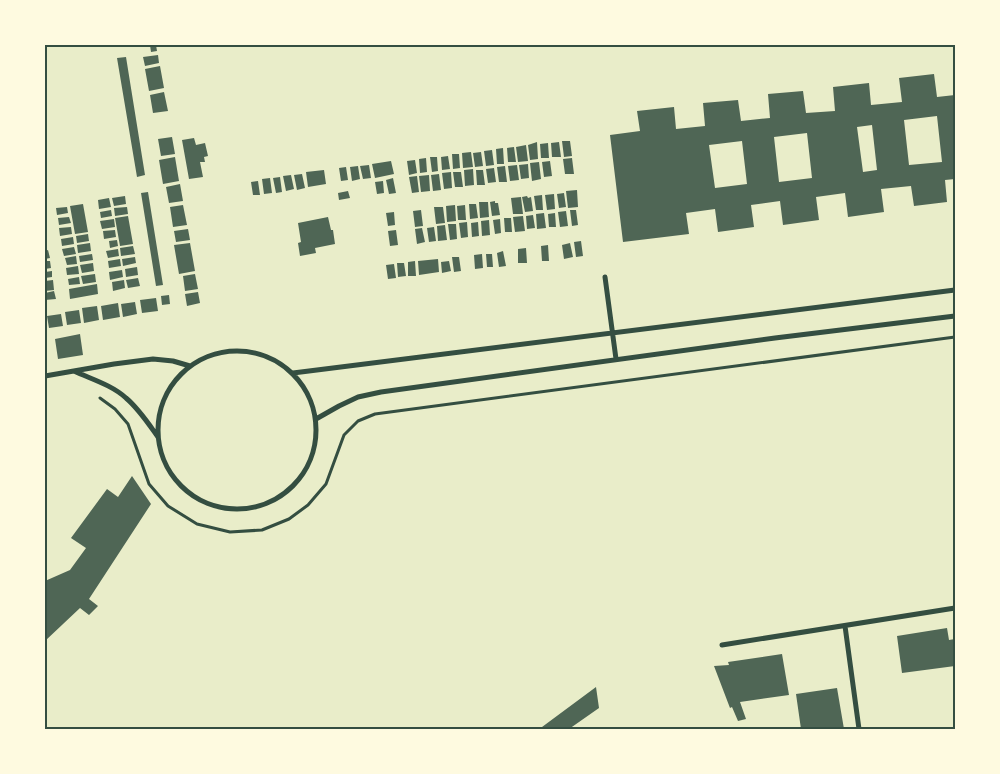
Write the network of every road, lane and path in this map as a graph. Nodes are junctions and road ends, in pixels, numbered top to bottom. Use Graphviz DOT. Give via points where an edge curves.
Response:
graph roads {
  1 [pos="605,277"];
  2 [pos="955,290"];
  3 [pos="955,316"];
  4 [pos="612,334"];
  5 [pos="955,337"];
  6 [pos="616,359"];
  7 [pos="190,366"];
  8 [pos="74,371"];
  9 [pos="293,373"];
  10 [pos="45,376"];
  11 [pos="93,393"];
  12 [pos="316,419"];
  13 [pos="158,438"];
  14 [pos="955,608"];
  15 [pos="845,626"];
  16 [pos="722,645"];
  17 [pos="859,729"];
  1 -- 4 [label="street"];
  2 -- 4 [label="street"];
  3 -- 6 [label="street"];
  4 -- 6 [label="street"];
  4 -- 9 [label="street"];
  5 -- 11 [label="path" via="375,414 358,421 344,435 326,484 308,505 289,519 262,530 238,532 197,524 168,506 149,484 128,424 115,409"];
  6 -- 12 [label="street" via="381,392 358,397"];
  7 -- 8 [label="street" via="153,359"];
  7 -- 9 [label="street" via="210,355 254,352 275,360"];
  7 -- 13 [label="street" via="171,386 160,410"];
  8 -- 10 [label="street"];
  8 -- 13 [label="street" via="124,396"];
  9 -- 12 [label="street" via="308,394"];
  12 -- 13 [label="street" via="316,442 309,464 296,482 279,497 258,506 235,509 212,505 192,495 175,479 164,460"];
  14 -- 15 [label="street"];
  15 -- 16 [label="street"];
  15 -- 17 [label="street"];
}
